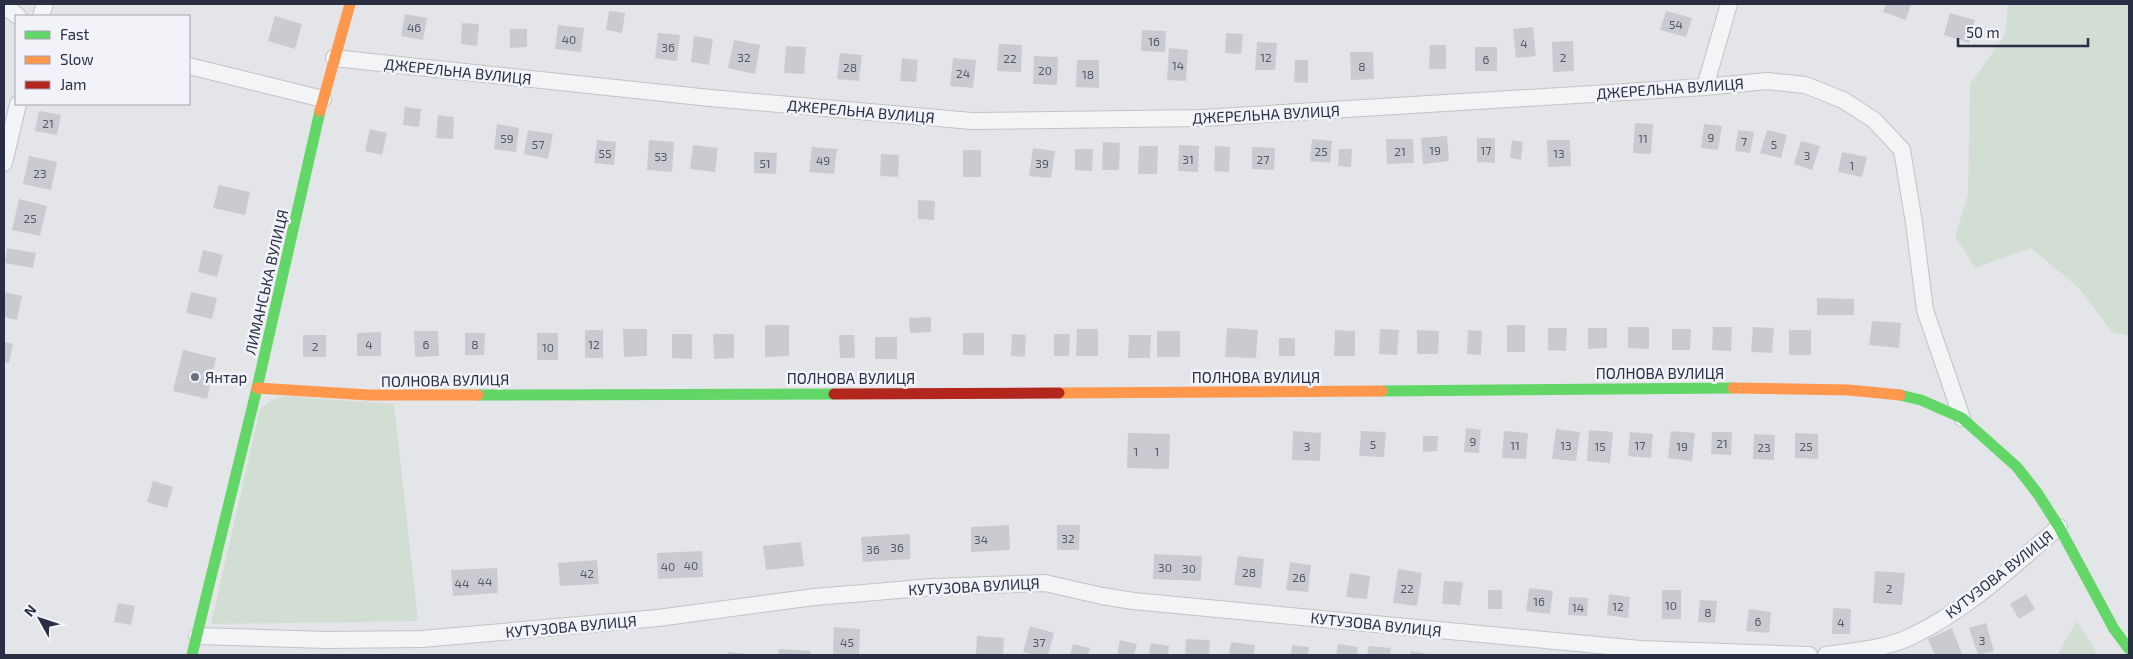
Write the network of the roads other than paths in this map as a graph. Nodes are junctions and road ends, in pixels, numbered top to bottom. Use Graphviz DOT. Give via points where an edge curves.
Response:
graph roads {
  1 [pos="350,4"];
  2 [pos="1729,4"];
  3 [pos="4,6"];
  4 [pos="17,15"];
  5 [pos="334,58"];
  6 [pos="190,66"];
  7 [pos="1705,87"];
  8 [pos="323,98"];
  9 [pos="18,105"];
  10 [pos="4,163"];
  11 [pos="256,388"];
  12 [pos="1962,418"];
  13 [pos="2059,527"];
  14 [pos="197,636"];
  15 [pos="2129,649"];
  16 [pos="192,655"];
  17 [pos="1809,655"];
  18 [pos="1826,655"];
  1 -- 5 [label="street, ЛИМАНСЬКА ВУЛИЦЯ"];
  2 -- 7 [label="street"];
  3 -- 4 [label="street"];
  5 -- 7 [label="street, ДЖЕРЕЛЬНА ВУЛИЦЯ" via="710,98 972,121 1202,118"];
  5 -- 8 [label="street, ЛИМАНСЬКА ВУЛИЦЯ"];
  6 -- 8 [label="street"];
  7 -- 12 [label="street, ДЖЕРЕЛЬНА ВУЛИЦЯ" via="1767,81 1805,85 1843,100 1874,120 1902,150 1925,310"];
  8 -- 11 [label="street, ЛИМАНСЬКА ВУЛИЦЯ"];
  9 -- 10 [label="street"];
  11 -- 12 [label="street, ПОЛНОВА ВУЛИЦЯ" via="370,396 1745,388 1890,393 1921,400"];
  11 -- 14 [label="street, ЛИМАНСЬКА ВУЛИЦЯ"];
  12 -- 13 [label="street, ПОЛНОВА ВУЛИЦЯ" via="2017,468"];
  13 -- 15 [label="street, ПОЛНОВА ВУЛИЦЯ" via="2114,628"];
  13 -- 18 [label="street, КУТУЗОВА ВУЛИЦЯ" via="1956,611 1910,637"];
  14 -- 16 [label="street, ЛИМАНСЬКА ВУЛИЦЯ"];
  14 -- 17 [label="street, КУТУЗОВА ВУЛИЦЯ" via="422,639 658,618 932,587 1045,582 1133,601 1464,633 1640,649"];
}
